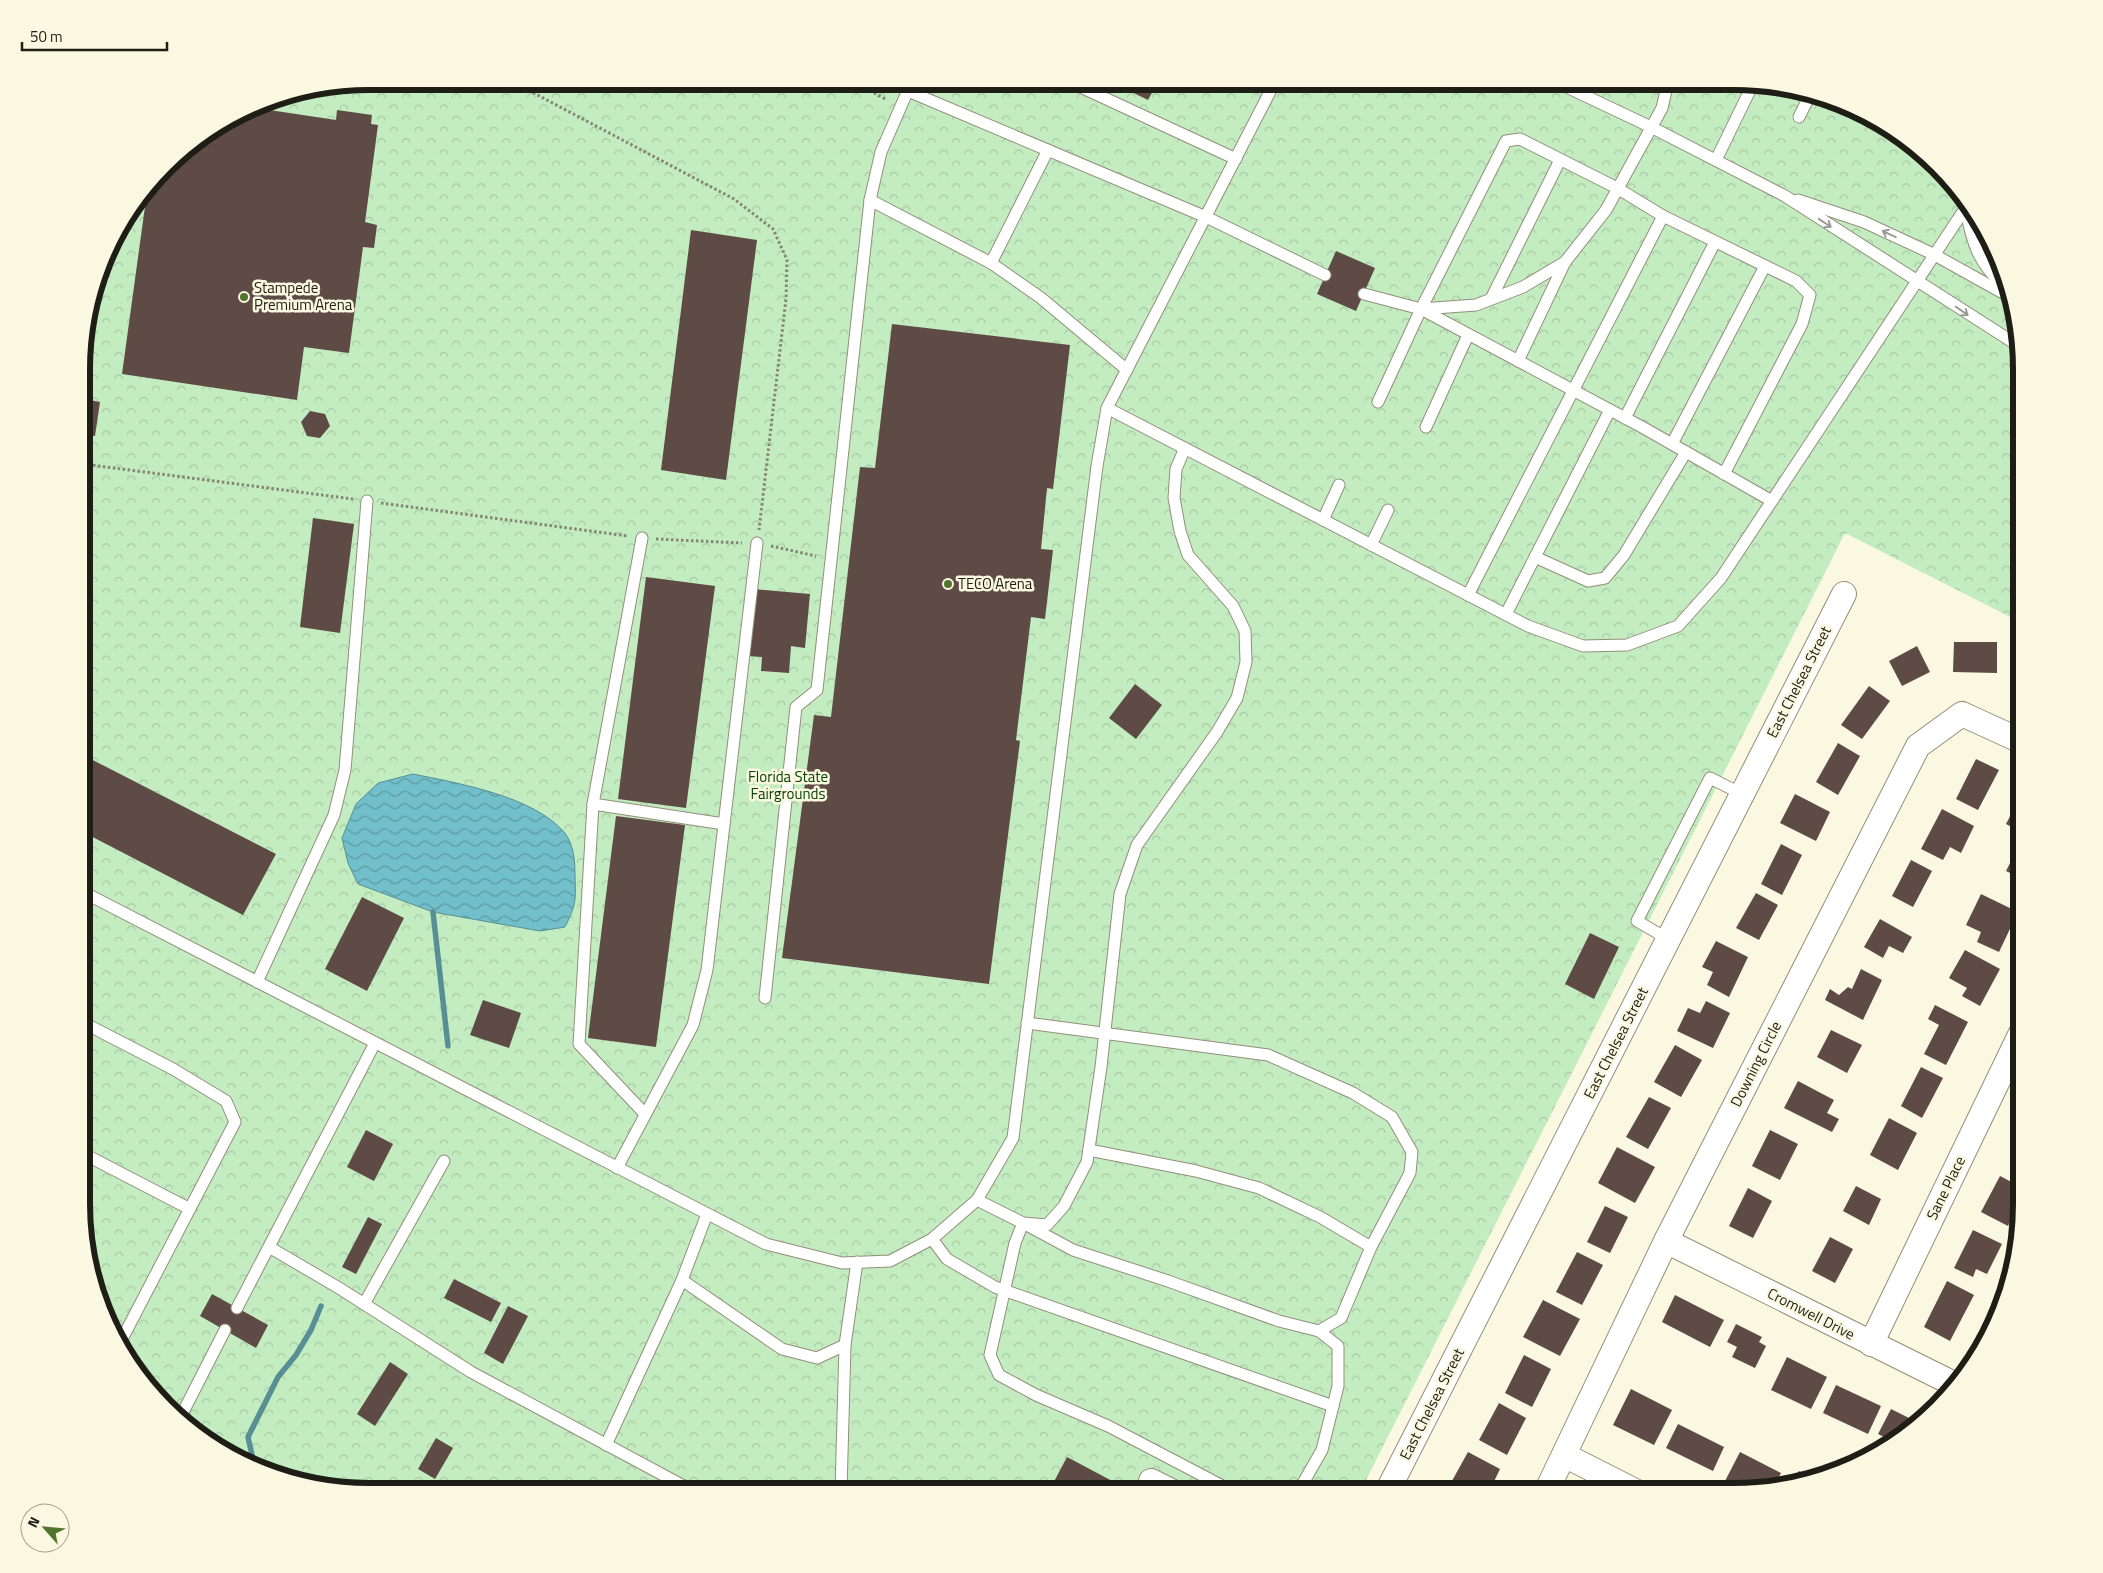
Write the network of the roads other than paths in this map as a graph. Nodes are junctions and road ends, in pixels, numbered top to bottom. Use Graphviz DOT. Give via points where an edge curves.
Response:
graph roads {
  1 [pos="908,90"];
  2 [pos="919,90"];
  3 [pos="1087,90"];
  4 [pos="1271,90"];
  5 [pos="1573,90"];
  6 [pos="1578,90"];
  7 [pos="1666,90"];
  8 [pos="1750,91"];
  9 [pos="1580,93"];
  10 [pos="1808,99"];
  11 [pos="1799,117"];
  12 [pos="1651,127"];
  13 [pos="1048,150"];
  14 [pos="1236,159"];
  15 [pos="1560,160"];
  16 [pos="1716,160"];
  17 [pos="1617,188"];
  18 [pos="1784,196"];
  19 [pos="870,200"];
  20 [pos="1963,211"];
  21 [pos="1663,216"];
  22 [pos="1206,217"];
  23 [pos="1968,217"];
  24 [pos="1715,242"];
  25 [pos="1933,254"];
  26 [pos="1565,262"];
  27 [pos="991,263"];
  28 [pos="1765,266"];
  29 [pos="1325,275"];
  30 [pos="1918,280"];
  31 [pos="1999,282"];
  32 [pos="2003,293"];
  33 [pos="1364,294"];
  34 [pos="1491,299"];
  35 [pos="1421,309"];
  36 [pos="1468,335"];
  37 [pos="2012,342"];
  38 [pos="1518,361"];
  39 [pos="1127,370"];
  40 [pos="1574,391"];
  41 [pos="1378,402"];
  42 [pos="1107,408"];
  43 [pos="1610,410"];
  44 [pos="1625,418"];
  45 [pos="1426,427"];
  46 [pos="1672,444"];
  47 [pos="1185,448"];
  48 [pos="1686,452"];
  49 [pos="1724,474"];
  50 [pos="1339,485"];
  51 [pos="367,501"];
  52 [pos="1772,501"];
  53 [pos="1388,510"];
  54 [pos="1323,520"];
  55 [pos="642,538"];
  56 [pos="757,543"];
  57 [pos="1371,545"];
  58 [pos="1535,557"];
  59 [pos="1844,594"];
  60 [pos="1468,595"];
  61 [pos="1506,614"];
  62 [pos="2013,737"];
  63 [pos="1742,794"];
  64 [pos="592,804"];
  65 [pos="724,824"];
  66 [pos="90,896"];
  67 [pos="1668,939"];
  68 [pos="257,982"];
  69 [pos="765,998"];
  70 [pos="1027,1024"];
  71 [pos="90,1026"];
  72 [pos="1105,1033"];
  73 [pos="374,1043"];
  74 [pos="2013,1050"];
  75 [pos="645,1114"];
  76 [pos="1089,1150"];
  77 [pos="90,1157"];
  78 [pos="444,1161"];
  79 [pos="616,1168"];
  80 [pos="977,1200"];
  81 [pos="190,1209"];
  82 [pos="707,1214"];
  83 [pos="1023,1223"];
  84 [pos="932,1239"];
  85 [pos="1666,1241"];
  86 [pos="269,1247"];
  87 [pos="1371,1248"];
  88 [pos="857,1262"];
  89 [pos="682,1280"];
  90 [pos="1005,1291"];
  91 [pos="364,1304"];
  92 [pos="237,1308"];
  93 [pos="225,1330"];
  94 [pos="1319,1331"];
  95 [pos="124,1337"];
  96 [pos="1871,1344"];
  97 [pos="845,1345"];
  98 [pos="1949,1382"];
  99 [pos="1333,1406"];
  100 [pos="183,1412"];
  101 [pos="606,1445"];
  102 [pos="1564,1455"];
  103 [pos="1151,1481"];
  104 [pos="678,1483"];
  105 [pos="841,1483"];
  106 [pos="1155,1483"];
  107 [pos="1217,1483"];
  108 [pos="1303,1483"];
  109 [pos="1392,1483"];
  110 [pos="1550,1483"];
  111 [pos="1619,1483"];
  1 -- 19 [label="lane" via="881,152"];
  2 -- 13 [label="lane"];
  3 -- 14 [label="lane"];
  4 -- 14 [label="lane"];
  5 -- 9 [label="lane"];
  6 -- 9 [label="lane"];
  7 -- 12 [label="lane" via="1662,108"];
  8 -- 16 [label="lane"];
  9 -- 12 [label="lane"];
  10 -- 11 [label="lane"];
  12 -- 16 [label="lane"];
  12 -- 17 [label="lane"];
  13 -- 22 [label="lane"];
  13 -- 27 [label="lane"];
  14 -- 22 [label="lane"];
  15 -- 17 [label="lane"];
  15 -- 34 [label="lane"];
  15 -- 35 [label="lane" via="1520,139 1506,142"];
  16 -- 18 [label="lane"];
  17 -- 21 [label="lane"];
  17 -- 26 [label="lane" via="1606,210"];
  25 -- 18 [label="lane, one-way" via="1864,222"];
  18 -- 30 [label="lane, one-way"];
  19 -- 27 [label="lane"];
  19 -- 69 [label="lane" via="817,690 796,707"];
  20 -- 25 [label="lane"];
  21 -- 24 [label="lane"];
  21 -- 40 [label="lane"];
  22 -- 29 [label="lane"];
  22 -- 39 [label="lane"];
  23 -- 31 [label="lane" via="1975,249 1988,272"];
  24 -- 28 [label="lane"];
  24 -- 44 [label="lane"];
  25 -- 30 [label="lane"];
  25 -- 32 [label="lane"];
  26 -- 34 [label="lane" via="1523,287"];
  26 -- 38 [label="lane"];
  27 -- 39 [label="lane" via="1041,298"];
  28 -- 46 [label="lane"];
  28 -- 49 [label="lane" via="1796,282 1810,295 1802,324"];
  30 -- 37 [label="lane, one-way"];
  30 -- 52 [label="lane"];
  33 -- 35 [label="lane"];
  34 -- 35 [label="lane" via="1476,305"];
  35 -- 36 [label="lane"];
  35 -- 41 [label="lane"];
  36 -- 38 [label="lane"];
  36 -- 45 [label="lane"];
  38 -- 40 [label="lane"];
  39 -- 42 [label="lane"];
  40 -- 43 [label="lane"];
  40 -- 60 [label="lane"];
  42 -- 47 [label="lane"];
  42 -- 70 [label="lane"];
  43 -- 44 [label="lane"];
  43 -- 58 [label="lane"];
  44 -- 46 [label="lane"];
  46 -- 48 [label="lane"];
  47 -- 54 [label="lane"];
  47 -- 72 [label="lane" via="1176,469 1174,498 1180,531 1188,555 1237,614 1245,631 1246,662 1237,698 1217,732 1137,845 1120,894"];
  48 -- 49 [label="lane"];
  48 -- 58 [label="lane" via="1624,555 1606,578 1588,581"];
  49 -- 52 [label="lane"];
  50 -- 54 [label="lane"];
  51 -- 68 [label="lane" via="345,770 334,814"];
  52 -- 61 [label="lane" via="1721,578 1678,626 1627,645 1583,646 1528,626"];
  53 -- 57 [label="lane"];
  54 -- 57 [label="lane"];
  55 -- 64 [label="lane"];
  56 -- 65 [label="lane"];
  57 -- 60 [label="lane"];
  58 -- 61 [label="lane"];
  59 -- 63 [label="street, East Chelsea Street"];
  60 -- 61 [label="lane"];
  62 -- 85 [label="street, Downing Circle" via="1962,714 1918,746"];
  63 -- 67 [label="street, East Chelsea Street"];
  63 -- 67 [label="lane" via="1710,778 1636,921"];
  64 -- 65 [label="lane"];
  64 -- 75 [label="lane" via="579,1044"];
  65 -- 75 [label="lane" via="707,970 692,1025"];
  66 -- 68 [label="lane"];
  67 -- 109 [label="street, East Chelsea Street"];
  68 -- 73 [label="lane"];
  70 -- 72 [label="lane"];
  70 -- 80 [label="lane" via="1013,1138"];
  71 -- 81 [label="lane" via="226,1101 235,1122"];
  72 -- 76 [label="lane"];
  72 -- 87 [label="lane" via="1268,1056 1353,1094 1392,1117 1412,1152 1410,1173"];
  73 -- 79 [label="lane"];
  73 -- 86 [label="lane"];
  74 -- 96 [label="street, Sane Place"];
  75 -- 79 [label="lane"];
  76 -- 83 [label="lane" via="1087,1162 1064,1206 1047,1225"];
  76 -- 87 [label="lane" via="1196,1171 1259,1188 1320,1217"];
  77 -- 81 [label="lane"];
  78 -- 91 [label="lane"];
  79 -- 82 [label="lane"];
  80 -- 83 [label="lane"];
  80 -- 84 [label="lane"];
  81 -- 95 [label="lane"];
  82 -- 88 [label="lane" via="766,1244 842,1263"];
  82 -- 89 [label="lane"];
  83 -- 90 [label="lane" via="1015,1243"];
  83 -- 94 [label="lane" via="1073,1250 1168,1280 1279,1321"];
  84 -- 88 [label="lane" via="890,1261"];
  84 -- 90 [label="lane" via="947,1259"];
  85 -- 96 [label="street, Cromwell Drive"];
  85 -- 102 [label="street, Downing Circle"];
  86 -- 91 [label="lane"];
  86 -- 92 [label="lane"];
  87 -- 94 [label="lane" via="1341,1318"];
  88 -- 97 [label="lane"];
  89 -- 97 [label="lane" via="782,1350 817,1358"];
  89 -- 101 [label="lane"];
  90 -- 99 [label="lane"];
  90 -- 107 [label="lane" via="990,1355 999,1375 1108,1426"];
  91 -- 101 [label="lane" via="471,1372"];
  93 -- 100 [label="lane"];
  94 -- 99 [label="lane" via="1338,1346 1338,1386"];
  96 -- 98 [label="street, Cromwell Drive"];
  97 -- 105 [label="lane"];
  99 -- 108 [label="lane" via="1322,1450"];
  101 -- 104 [label="lane"];
  102 -- 110 [label="street, Downing Circle"];
  102 -- 111 [label="street"];
  103 -- 106 [label="street"];
}
